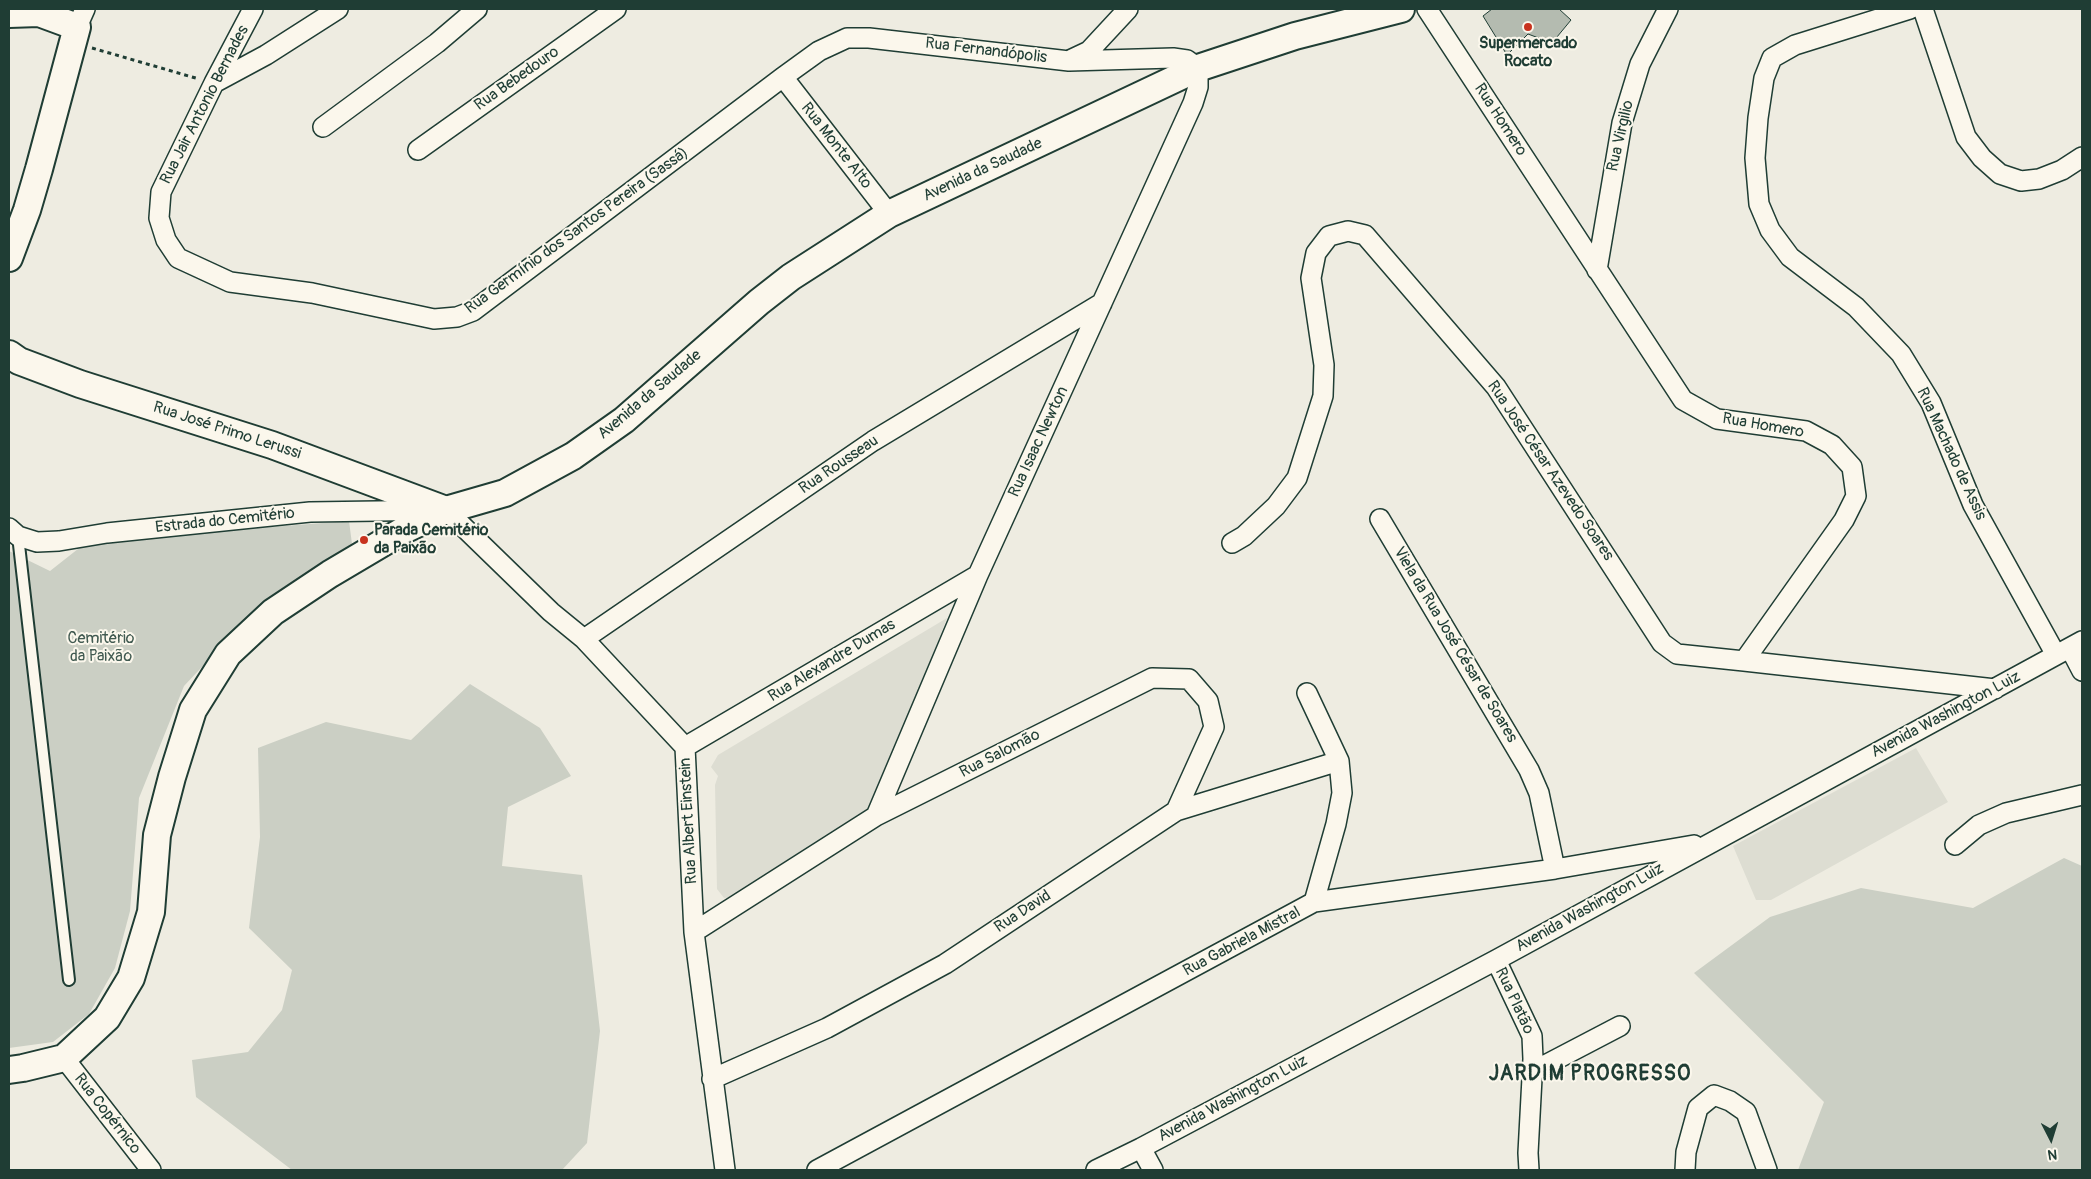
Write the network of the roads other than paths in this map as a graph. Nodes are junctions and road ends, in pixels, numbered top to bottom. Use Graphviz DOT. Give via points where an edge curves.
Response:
graph roads {
  1 [pos="253,9"];
  2 [pos="338,9"];
  3 [pos="477,9"];
  4 [pos="616,9"];
  5 [pos="1128,9"];
  6 [pos="1401,9"];
  7 [pos="1427,9"];
  8 [pos="1668,9"];
  9 [pos="1910,9"];
  10 [pos="1923,9"];
  11 [pos="9,14"];
  12 [pos="78,26"];
  13 [pos="1069,61"];
  14 [pos="1198,68"];
  15 [pos="783,78"];
  16 [pos="214,83"];
  17 [pos="322,127"];
  18 [pos="418,150"];
  19 [pos="2082,157"];
  20 [pos="889,214"];
  21 [pos="9,258"];
  22 [pos="178,258"];
  23 [pos="1598,270"];
  24 [pos="1102,303"];
  25 [pos="9,354"];
  26 [pos="446,510"];
  27 [pos="1380,519"];
  28 [pos="13,532"];
  29 [pos="1232,543"];
  30 [pos="978,575"];
  31 [pos="584,639"];
  32 [pos="2070,648"];
  33 [pos="1744,661"];
  34 [pos="2082,671"];
  35 [pos="1994,689"];
  36 [pos="1307,694"];
  37 [pos="685,747"];
  38 [pos="1339,761"];
  39 [pos="2082,795"];
  40 [pos="1176,811"];
  41 [pos="876,816"];
  42 [pos="1709,843"];
  43 [pos="1955,845"];
  44 [pos="1555,869"];
  45 [pos="1314,902"];
  46 [pos="694,932"];
  47 [pos="1496,960"];
  48 [pos="68,980"];
  49 [pos="1620,1026"];
  50 [pos="64,1058"];
  51 [pos="9,1070"];
  52 [pos="1532,1072"];
  53 [pos="712,1079"];
  54 [pos="1141,1148"];
  55 [pos="151,1170"];
  56 [pos="725,1170"];
  57 [pos="817,1170"];
  58 [pos="1096,1170"];
  59 [pos="1153,1170"];
  60 [pos="1529,1170"];
  61 [pos="1685,1170"];
  62 [pos="1767,1170"];
  1 -- 16 [label="street, Rua Jair Antonio Bernades"];
  2 -- 16 [label="street" via="266,55"];
  3 -- 17 [label="street" via="437,43"];
  4 -- 18 [label="street, Rua Bebedouro"];
  5 -- 13 [label="street" via="1089,51"];
  6 -- 14 [label="main road, Avenida da Saudade" via="1295,36"];
  7 -- 23 [label="street, Rua Homero"];
  8 -- 23 [label="street, Rua Virgilio" via="1640,64 1622,122"];
  9 -- 32 [label="street, Rua Machado de Assis" via="1795,45 1772,58 1764,78 1758,118 1755,158 1759,204 1770,230 1790,257 1856,307 1901,354 1931,403 1972,505"];
  10 -- 19 [label="street" via="1966,137 1982,158 2000,174 2021,181 2039,179 2062,170"];
  11 -- 12 [label="main road" via="39,14"];
  12 -- 21 [label="main road" via="39,170"];
  13 -- 14 [label="street, Rua Fernandópolis" via="1173,58 1187,60"];
  13 -- 15 [label="street, Rua Fernandópolis" via="846,38 819,51"];
  14 -- 20 [label="main road, Avenida da Saudade"];
  14 -- 24 [label="street, Rua Isaac Newton" via="1198,87 1193,103"];
  15 -- 20 [label="street, Rua Monte Alto"];
  15 -- 22 [label="street, Rua Germínio dos Santos Pereira (Sassá)" via="496,294 457,317 434,319 312,293 230,282"];
  16 -- 22 [label="street, Rua Jair Antonio Bernades" via="162,192 159,218 166,240"];
  20 -- 26 [label="main road, Avenida da Saudade" via="758,302 624,420 573,456 505,493"];
  23 -- 33 [label="street, Rua Homero" via="1683,400 1717,419 1806,431 1832,445 1852,467 1856,496 1844,520"];
  24 -- 30 [label="street, Rua Isaac Newton"];
  24 -- 31 [label="street, Rua Rousseau" via="873,441"];
  25 -- 26 [label="main road, Rua José Primo Lerussi" via="18,361 54,374 272,445"];
  26 -- 28 [label="street, Estrada do Cemitério" via="310,512 44,542"];
  26 -- 31 [label="street, Rua Albert Einstein" via="550,612"];
  26 -- 50 [label="main road, Avenida da Saudade" via="406,529 330,574 273,612 228,654 193,710 172,777 158,835 151,912 131,978 107,1018"];
  27 -- 44 [label="street, Viela da Rua José César de Soares" via="1529,770 1538,792"];
  28 -- 48 [label="lane"];
  29 -- 33 [label="street, Rua José César Azevedo Soares" via="1276,506 1297,478 1323,396 1324,366 1311,278 1314,261 1329,236 1348,231 1365,235 1496,387 1662,643 1678,654"];
  30 -- 37 [label="street, Rua Alexandre Dumas"];
  30 -- 41 [label="street, Rua Isaac Newton"];
  31 -- 37 [label="street, Rua Albert Einstein"];
  32 -- 34 [label="street, Rua Machado de Assis"];
  32 -- 35 [label="street, Avenida Washington Luiz"];
  33 -- 35 [label="street"];
  35 -- 42 [label="street, Avenida Washington Luiz"];
  36 -- 38 [label="street"];
  37 -- 46 [label="street, Rua Albert Einstein"];
  38 -- 40 [label="street, Rua David"];
  38 -- 45 [label="street" via="1342,793"];
  39 -- 43 [label="street" via="2006,812 1979,825"];
  40 -- 41 [label="street, Rua Salomão" via="1214,727 1208,701 1189,679 1152,678"];
  40 -- 53 [label="street, Rua David" via="945,964 827,1028"];
  41 -- 46 [label="street, Rua Salomão"];
  42 -- 44 [label="street, Rua Gabriela Mistral"];
  42 -- 47 [label="street, Avenida Washington Luiz"];
  44 -- 45 [label="street, Rua Gabriela Mistral"];
  45 -- 57 [label="street, Rua Gabriela Mistral"];
  46 -- 53 [label="street, Rua Albert Einstein"];
  47 -- 52 [label="street, Rua Platão" via="1532,1036"];
  47 -- 54 [label="street, Avenida Washington Luiz"];
  49 -- 52 [label="street"];
  50 -- 51 [label="main road, Avenida da Saudade"];
  50 -- 55 [label="street, Rua Copérnico"];
  52 -- 60 [label="street, Rua Platão"];
  53 -- 56 [label="street, Rua Albert Einstein"];
  54 -- 58 [label="street, Avenida Washington Luiz"];
  54 -- 59 [label="street"];
  61 -- 62 [label="street" via="1686,1152 1698,1108 1714,1096 1730,1101 1746,1112"];
}
